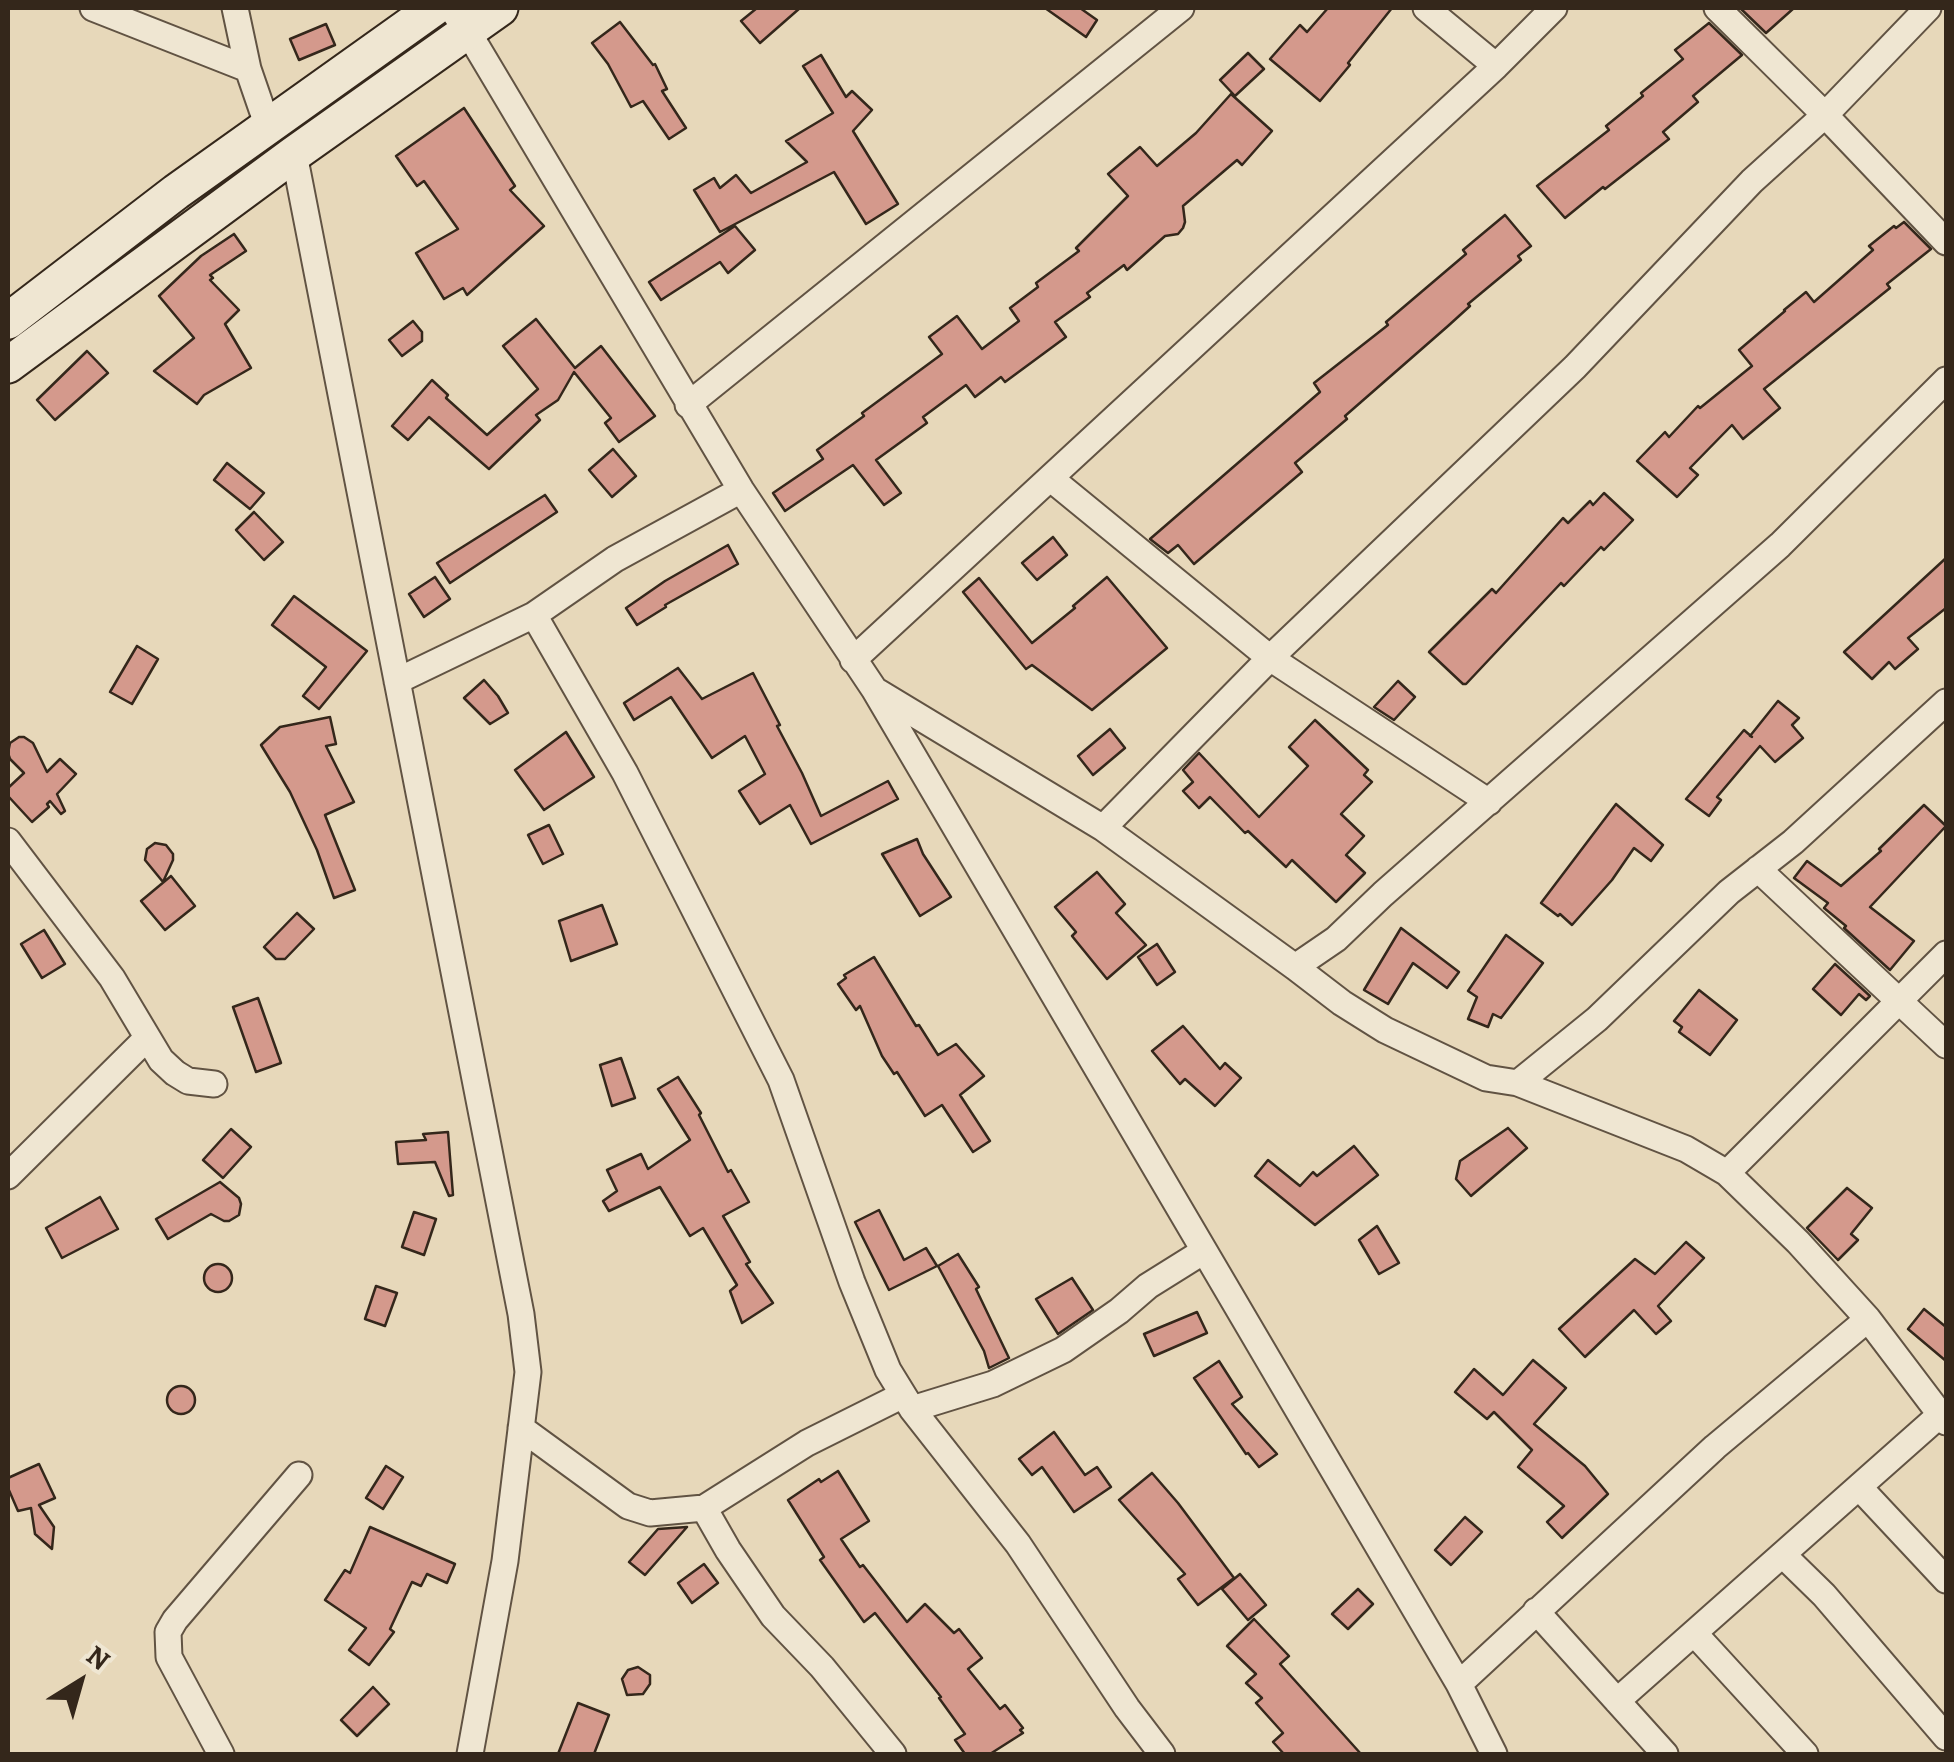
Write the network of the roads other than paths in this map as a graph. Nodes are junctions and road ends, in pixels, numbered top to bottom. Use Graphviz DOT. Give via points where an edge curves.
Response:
graph roads {
  1 [pos="93,8"];
  2 [pos="235,8"];
  3 [pos="434,8"];
  4 [pos="500,8"];
  5 [pos="1180,8"];
  6 [pos="1426,8"];
  7 [pos="1554,8"];
  8 [pos="1717,8"];
  9 [pos="1928,8"];
  10 [pos="459,20"];
  11 [pos="1496,66"];
  12 [pos="248,69"];
  13 [pos="1825,115"];
  14 [pos="268,127"];
  15 [pos="294,154"];
  16 [pos="1946,242"];
  17 [pos="8,321"];
  18 [pos="8,365"];
  19 [pos="1946,380"];
  20 [pos="688,405"];
  21 [pos="1050,478"];
  22 [pos="741,490"];
  23 [pos="534,615"];
  24 [pos="1270,658"];
  25 [pos="853,660"];
  26 [pos="397,682"];
  27 [pos="874,690"];
  28 [pos="1946,702"];
  29 [pos="1489,802"];
  30 [pos="1102,828"];
  31 [pos="8,841"];
  32 [pos="1758,869"];
  33 [pos="1946,954"];
  34 [pos="1296,967"];
  35 [pos="1898,1002"];
  36 [pos="148,1038"];
  37 [pos="1946,1045"];
  38 [pos="214,1084"];
  39 [pos="1518,1084"];
  40 [pos="1727,1173"];
  41 [pos="8,1176"];
  42 [pos="1204,1251"];
  43 [pos="1868,1319"];
  44 [pos="907,1402"];
  45 [pos="1944,1418"];
  46 [pos="521,1428"];
  47 [pos="299,1475"];
  48 [pos="1860,1487"];
  49 [pos="704,1508"];
  50 [pos="1783,1555"];
  51 [pos="1946,1580"];
  52 [pos="1536,1611"];
  53 [pos="1694,1633"];
  54 [pos="1458,1684"];
  55 [pos="1617,1702"];
  56 [pos="1946,1737"];
  57 [pos="220,1754"];
  58 [pos="470,1754"];
  59 [pos="893,1754"];
  60 [pos="1162,1754"];
  61 [pos="1494,1754"];
  62 [pos="1665,1754"];
  63 [pos="1806,1754"];
  1 -- 12 [label="street"];
  2 -- 12 [label="street"];
  3 -- 14 [label="main road"];
  4 -- 10 [label="main road"];
  5 -- 20 [label="street"];
  6 -- 11 [label="street"];
  7 -- 11 [label="street"];
  8 -- 13 [label="street"];
  9 -- 13 [label="street"];
  10 -- 15 [label="main road"];
  10 -- 20 [label="street"];
  11 -- 21 [label="street"];
  12 -- 14 [label="street"];
  13 -- 16 [label="street"];
  13 -- 24 [label="street"];
  14 -- 17 [label="main road"];
  15 -- 18 [label="main road"];
  15 -- 26 [label="street"];
  19 -- 29 [label="street" via="1780,545"];
  20 -- 22 [label="street"];
  21 -- 24 [label="street"];
  21 -- 25 [label="street"];
  22 -- 23 [label="street" via="616,559"];
  22 -- 25 [label="street"];
  23 -- 26 [label="street"];
  23 -- 44 [label="street" via="625,773 781,1080 852,1282"];
  24 -- 29 [label="street"];
  24 -- 30 [label="street"];
  25 -- 27 [label="street"];
  26 -- 46 [label="street" via="521,1314 528,1372"];
  27 -- 30 [label="street"];
  27 -- 42 [label="street"];
  28 -- 32 [label="street"];
  29 -- 34 [label="street"];
  30 -- 34 [label="street"];
  31 -- 36 [label="street" via="112,978"];
  32 -- 35 [label="street"];
  32 -- 39 [label="street"];
  33 -- 35 [label="street"];
  34 -- 39 [label="street" via="1385,1030 1486,1078"];
  35 -- 37 [label="street"];
  35 -- 40 [label="street"];
  36 -- 38 [label="street" via="175,1073"];
  36 -- 41 [label="street"];
  39 -- 40 [label="street" via="1686,1149"];
  40 -- 43 [label="street"];
  42 -- 44 [label="street" via="1063,1350 994,1384"];
  42 -- 54 [label="street"];
  43 -- 45 [label="street"];
  43 -- 52 [label="street" via="1714,1447"];
  44 -- 49 [label="street" via="807,1444"];
  44 -- 60 [label="street" via="1018,1544"];
  45 -- 48 [label="street"];
  46 -- 49 [label="street" via="628,1506 650,1512"];
  46 -- 58 [label="street"];
  47 -- 57 [label="street" via="168,1632 169,1657"];
  48 -- 50 [label="street"];
  48 -- 51 [label="street"];
  49 -- 59 [label="street" via="773,1616"];
  50 -- 53 [label="street"];
  50 -- 56 [label="street"];
  52 -- 54 [label="street"];
  52 -- 55 [label="street"];
  53 -- 55 [label="street"];
  53 -- 63 [label="street"];
  54 -- 61 [label="street"];
  55 -- 62 [label="street"];
}
